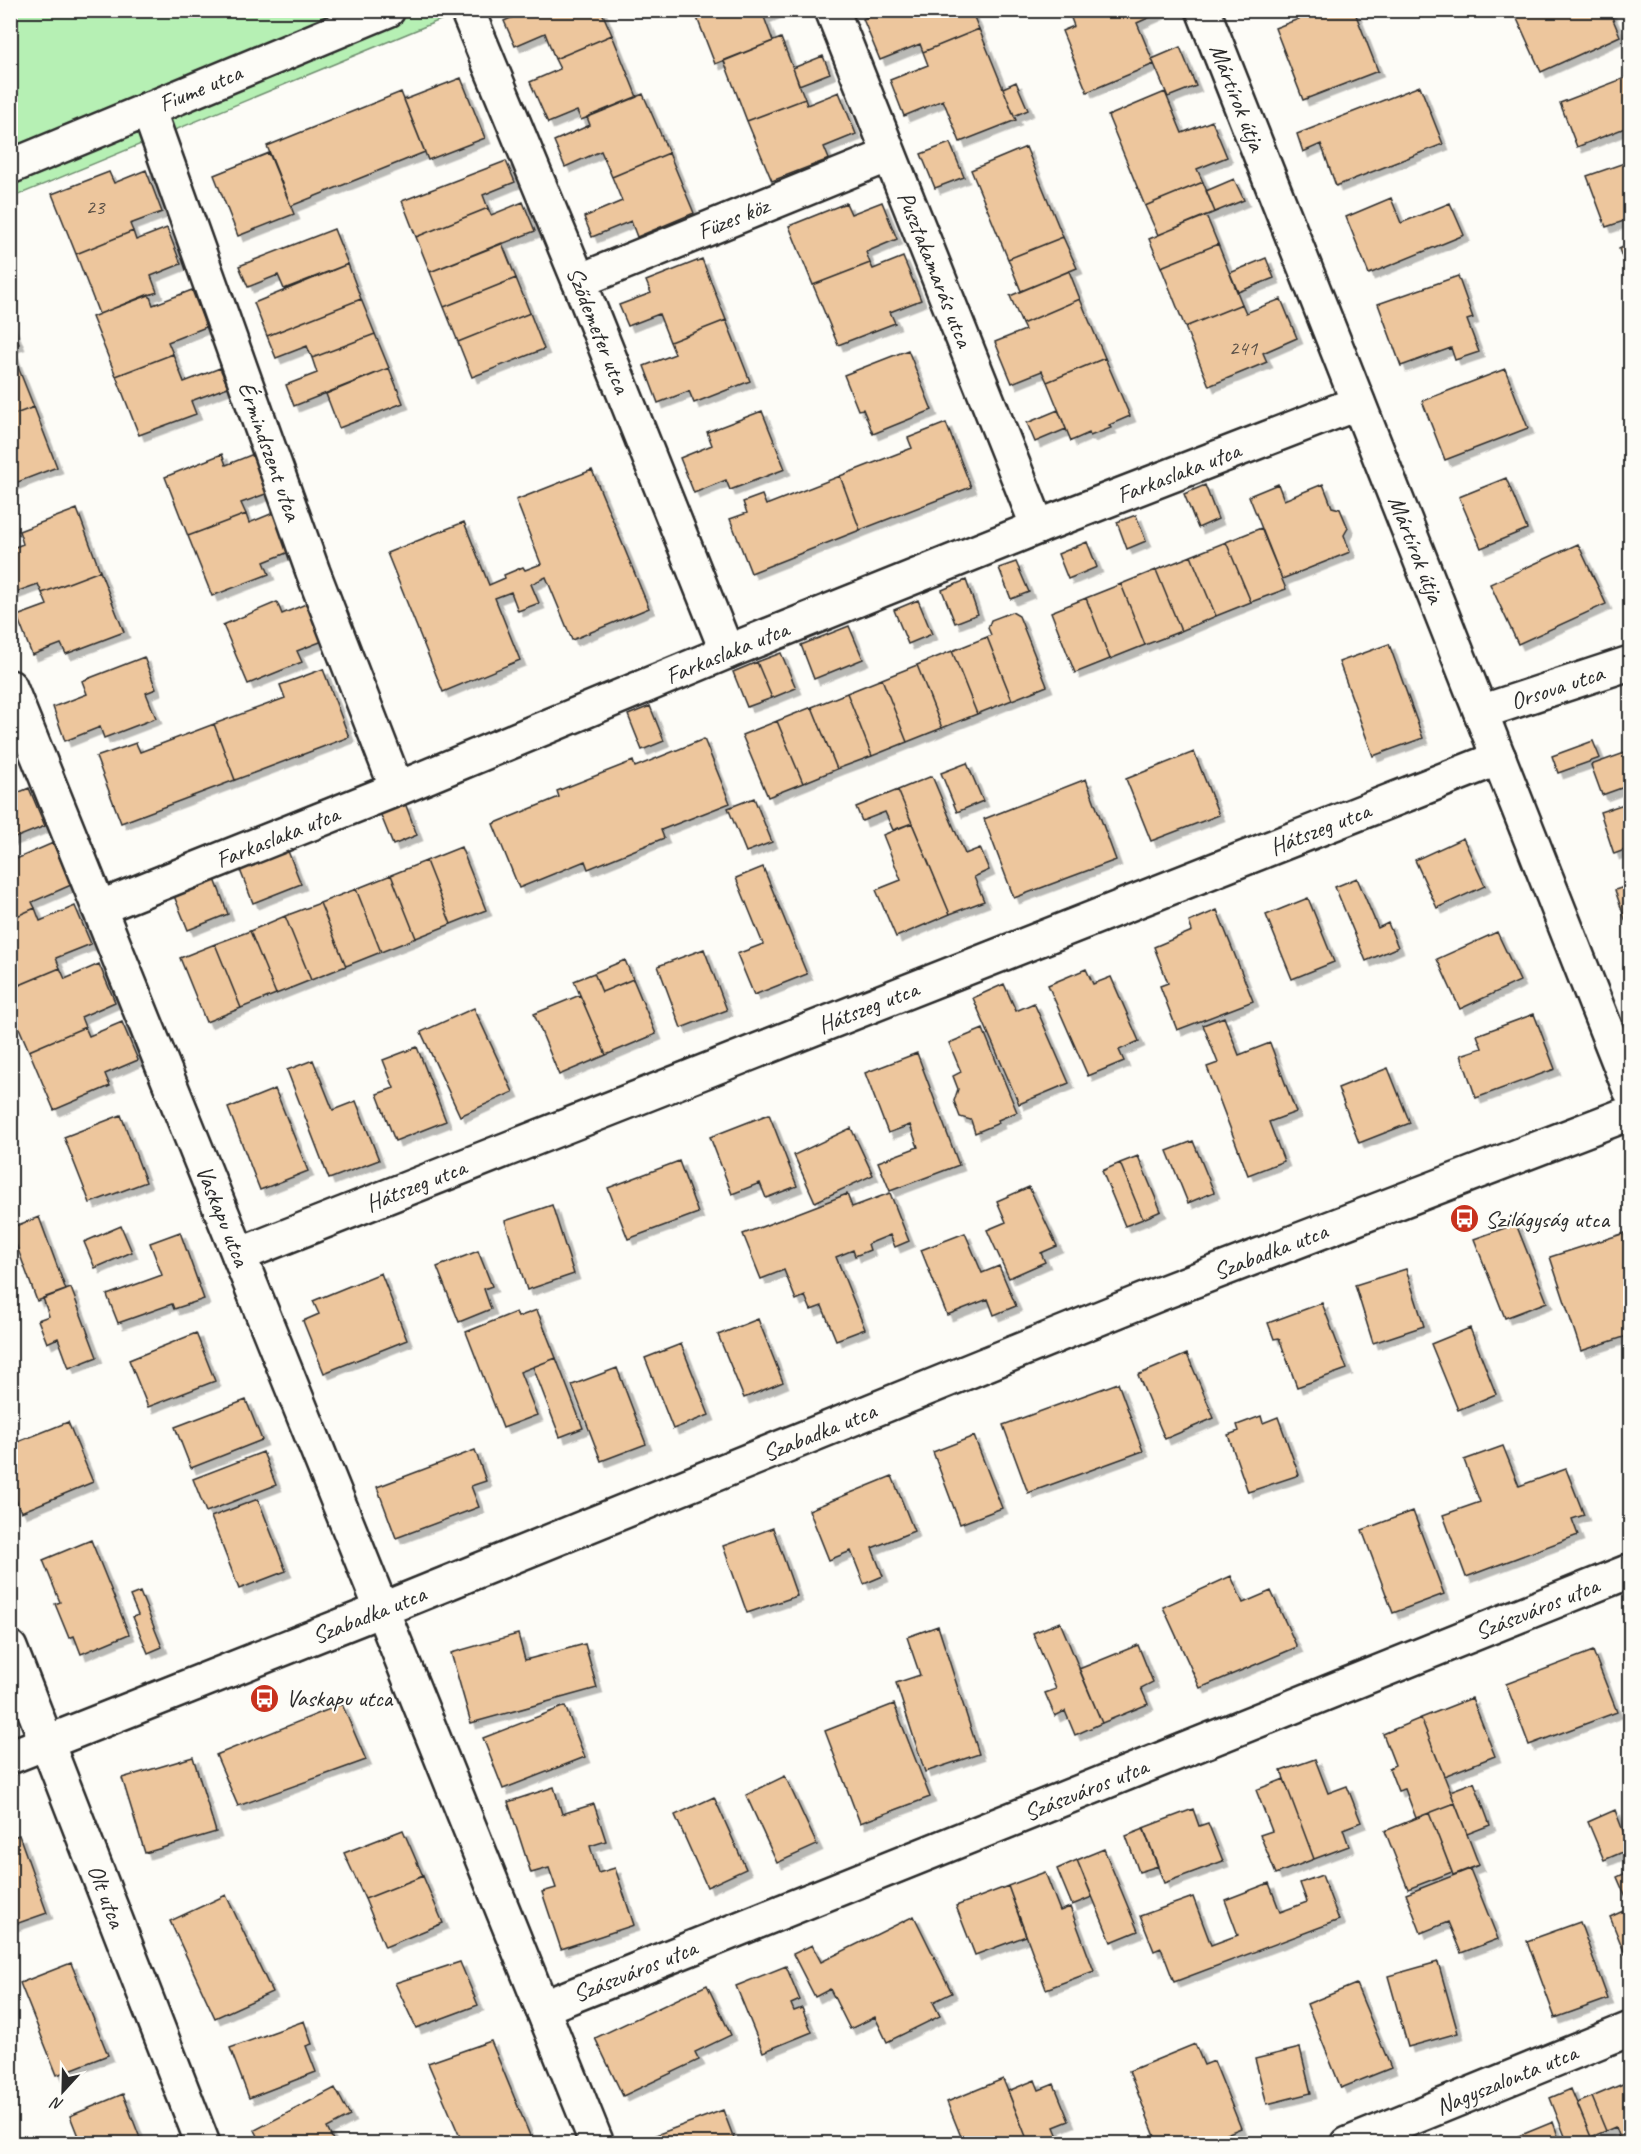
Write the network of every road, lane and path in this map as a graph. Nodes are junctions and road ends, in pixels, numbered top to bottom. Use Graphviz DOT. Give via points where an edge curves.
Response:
graph roads {
  1 [pos="388,10"];
  2 [pos="466,10"];
  3 [pos="832,10"];
  4 [pos="1203,10"];
  5 [pos="148,109"];
  6 [pos="889,155"];
  7 [pos="10,167"];
  8 [pos="579,281"];
  9 [pos="1358,403"];
  10 [pos="1038,527"];
  11 [pos="727,652"];
  12 [pos="1630,663"];
  13 [pos="10,687"];
  14 [pos="1481,712"];
  15 [pos="1499,758"];
  16 [pos="397,789"];
  17 [pos="99,908"];
  18 [pos="1630,1090"];
  19 [pos="1630,1113"];
  20 [pos="239,1255"];
  21 [pos="1630,1571"];
  22 [pos="381,1610"];
  23 [pos="10,1648"];
  24 [pos="48,1742"];
  25 [pos="10,1757"];
  26 [pos="542,2008"];
  27 [pos="1630,2029"];
  28 [pos="203,2144"];
  29 [pos="597,2144"];
  30 [pos="1348,2144"];
  1 -- 5 [label="street, Fiume utca"];
  2 -- 8 [label="street, Sződemeter utca"];
  3 -- 6 [label="street, Pusztakamarás utca"];
  4 -- 9 [label="street, Mártírok útja"];
  5 -- 7 [label="street, Fiume utca"];
  5 -- 16 [label="street, Érmindszent utca" via="314,572"];
  6 -- 8 [label="street, Füzes köz"];
  6 -- 10 [label="street, Pusztakamarás utca"];
  8 -- 11 [label="street, Sződemeter utca"];
  9 -- 10 [label="street, Farkaslaka utca"];
  9 -- 14 [label="street, Mártírok útja"];
  10 -- 11 [label="street, Farkaslaka utca"];
  11 -- 16 [label="street, Farkaslaka utca"];
  12 -- 14 [label="street, Orsova utca"];
  13 -- 17 [label="street, Vaskapu utca"];
  14 -- 15 [label="street, Mártírok útja"];
  15 -- 18 [label="street, Mártírok útja"];
  15 -- 20 [label="street, Hátszeg utca"];
  16 -- 17 [label="street, Farkaslaka utca"];
  17 -- 20 [label="street, Vaskapu utca"];
  19 -- 22 [label="street, Szabadka utca" via="1159,1294"];
  20 -- 22 [label="street, Vaskapu utca"];
  21 -- 26 [label="street, Szászváros utca"];
  22 -- 24 [label="street, Szabadka utca"];
  22 -- 26 [label="street, Vaskapu utca"];
  23 -- 24 [label="street, Olt utca"];
  24 -- 25 [label="street, Szabadka utca"];
  24 -- 28 [label="street, Olt utca"];
  26 -- 29 [label="street, Vaskapu utca"];
  27 -- 30 [label="street, Nagyszalonta utca"];
}
